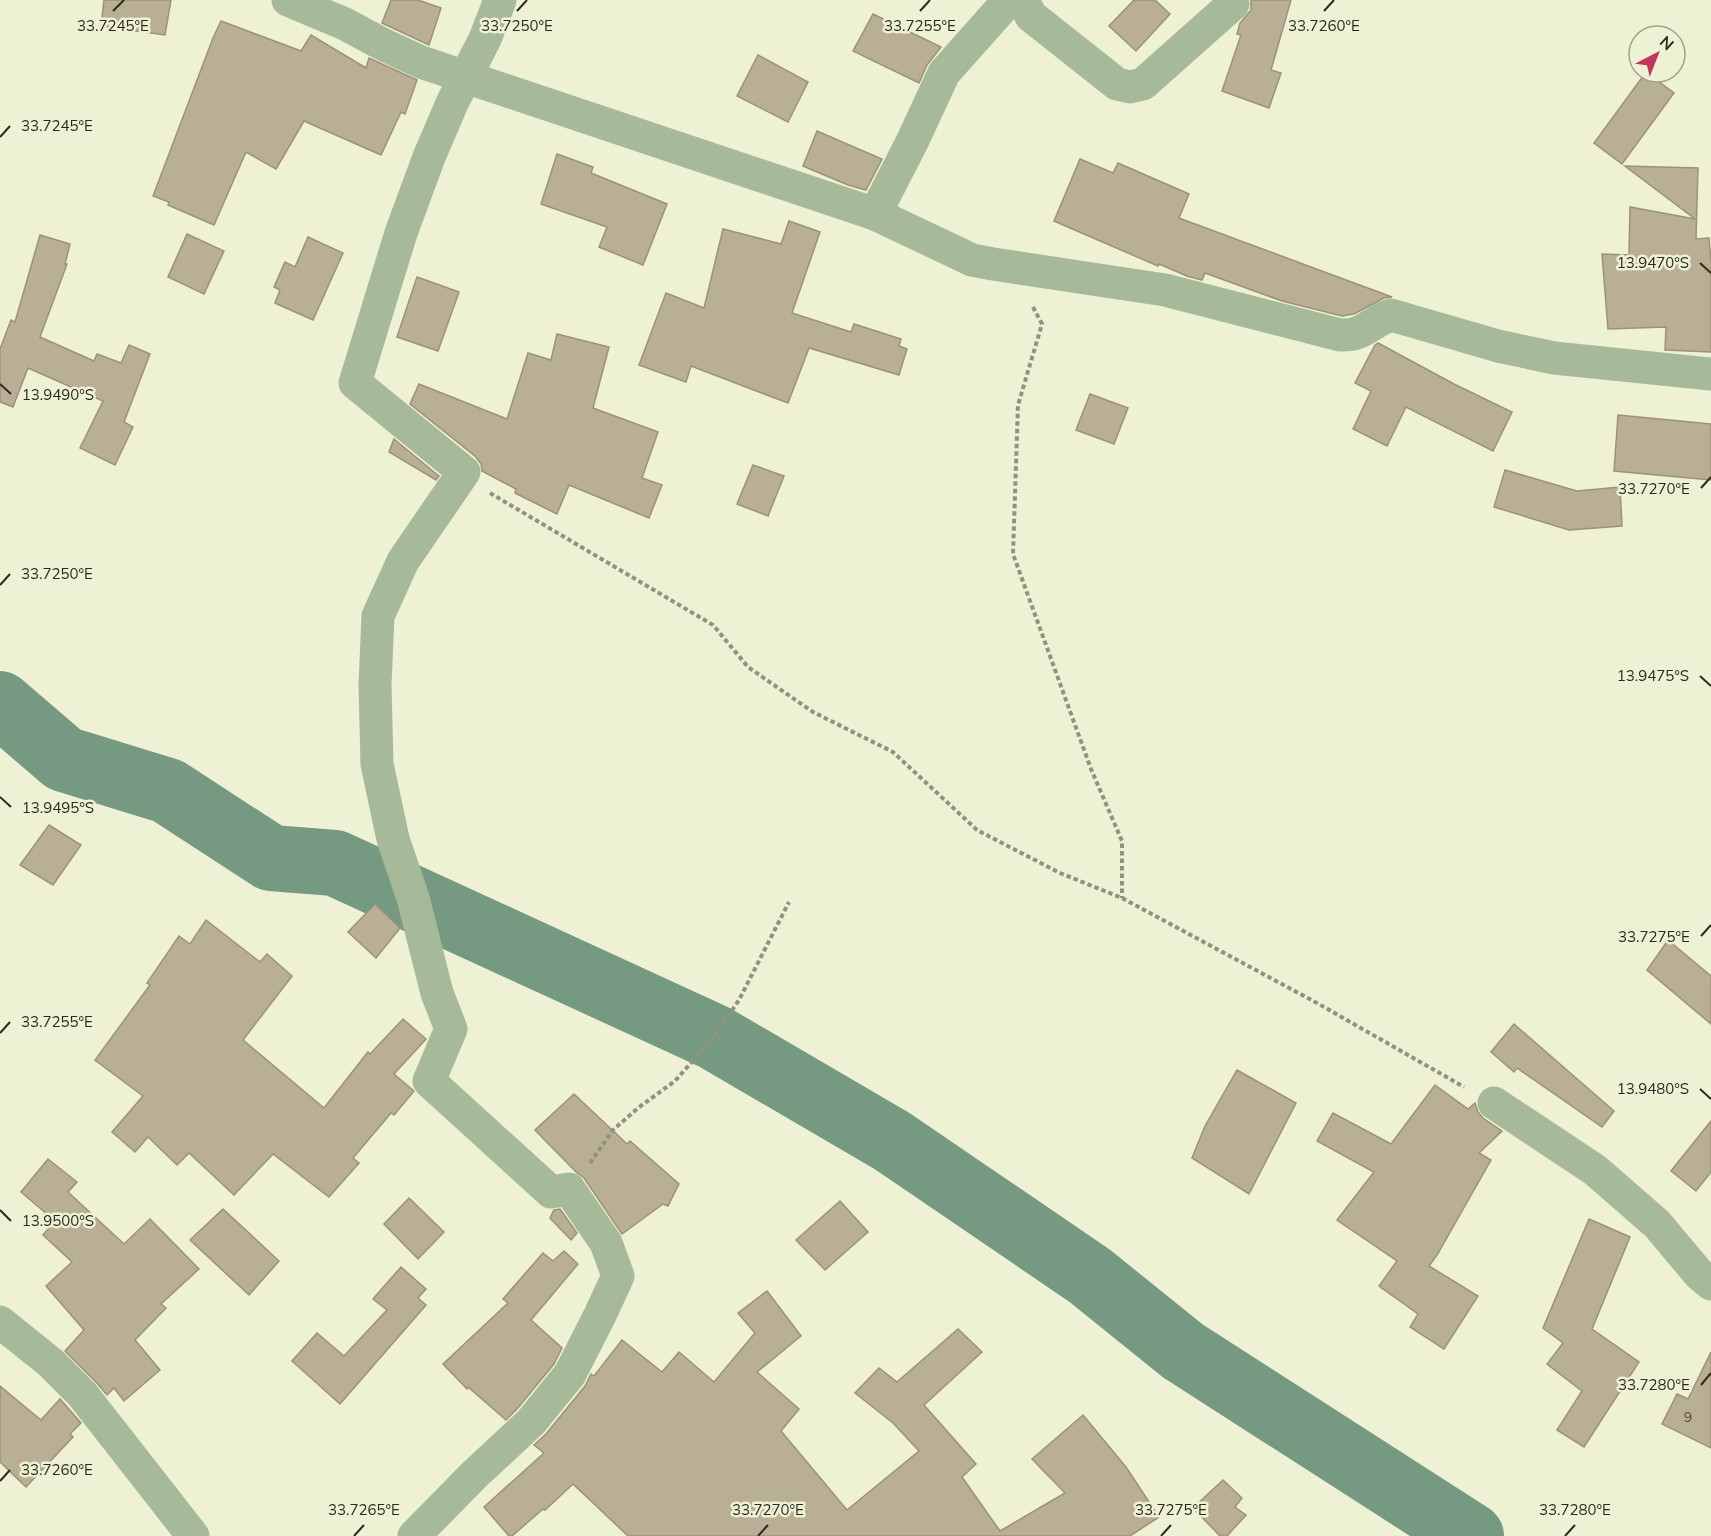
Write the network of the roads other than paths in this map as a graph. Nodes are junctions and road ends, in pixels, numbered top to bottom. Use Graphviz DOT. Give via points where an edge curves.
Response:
graph roads {
  1 [pos="288,0"];
  2 [pos="500,0"];
  3 [pos="1009,0"];
  4 [pos="1023,0"];
  5 [pos="1233,4"];
  6 [pos="466,78"];
  7 [pos="875,214"];
  8 [pos="1711,374"];
  9 [pos="1494,1103"];
  10 [pos="1711,1284"];
  11 [pos="0,1322"];
  12 [pos="193,1536"];
  13 [pos="414,1536"];
  1 -- 6 [label="street" via="422,62"];
  2 -- 6 [label="street"];
  3 -- 7 [label="street" via="944,73"];
  4 -- 5 [label="street" via="1031,16 1117,84 1130,87 1143,84"];
  6 -- 7 [label="street"];
  6 -- 13 [label="street" via="429,157 405,222 355,383 464,472 403,561 378,616 377,764 393,839 451,1029 429,1081 551,1191 568,1189 606,1244 618,1276 570,1374 531,1422"];
  7 -- 8 [label="street" via="972,260 1165,290 1340,335 1362,332 1391,315 1554,358"];
  9 -- 10 [label="street" via="1595,1170 1657,1224"];
  11 -- 12 [label="street" via="82,1394"];
}
